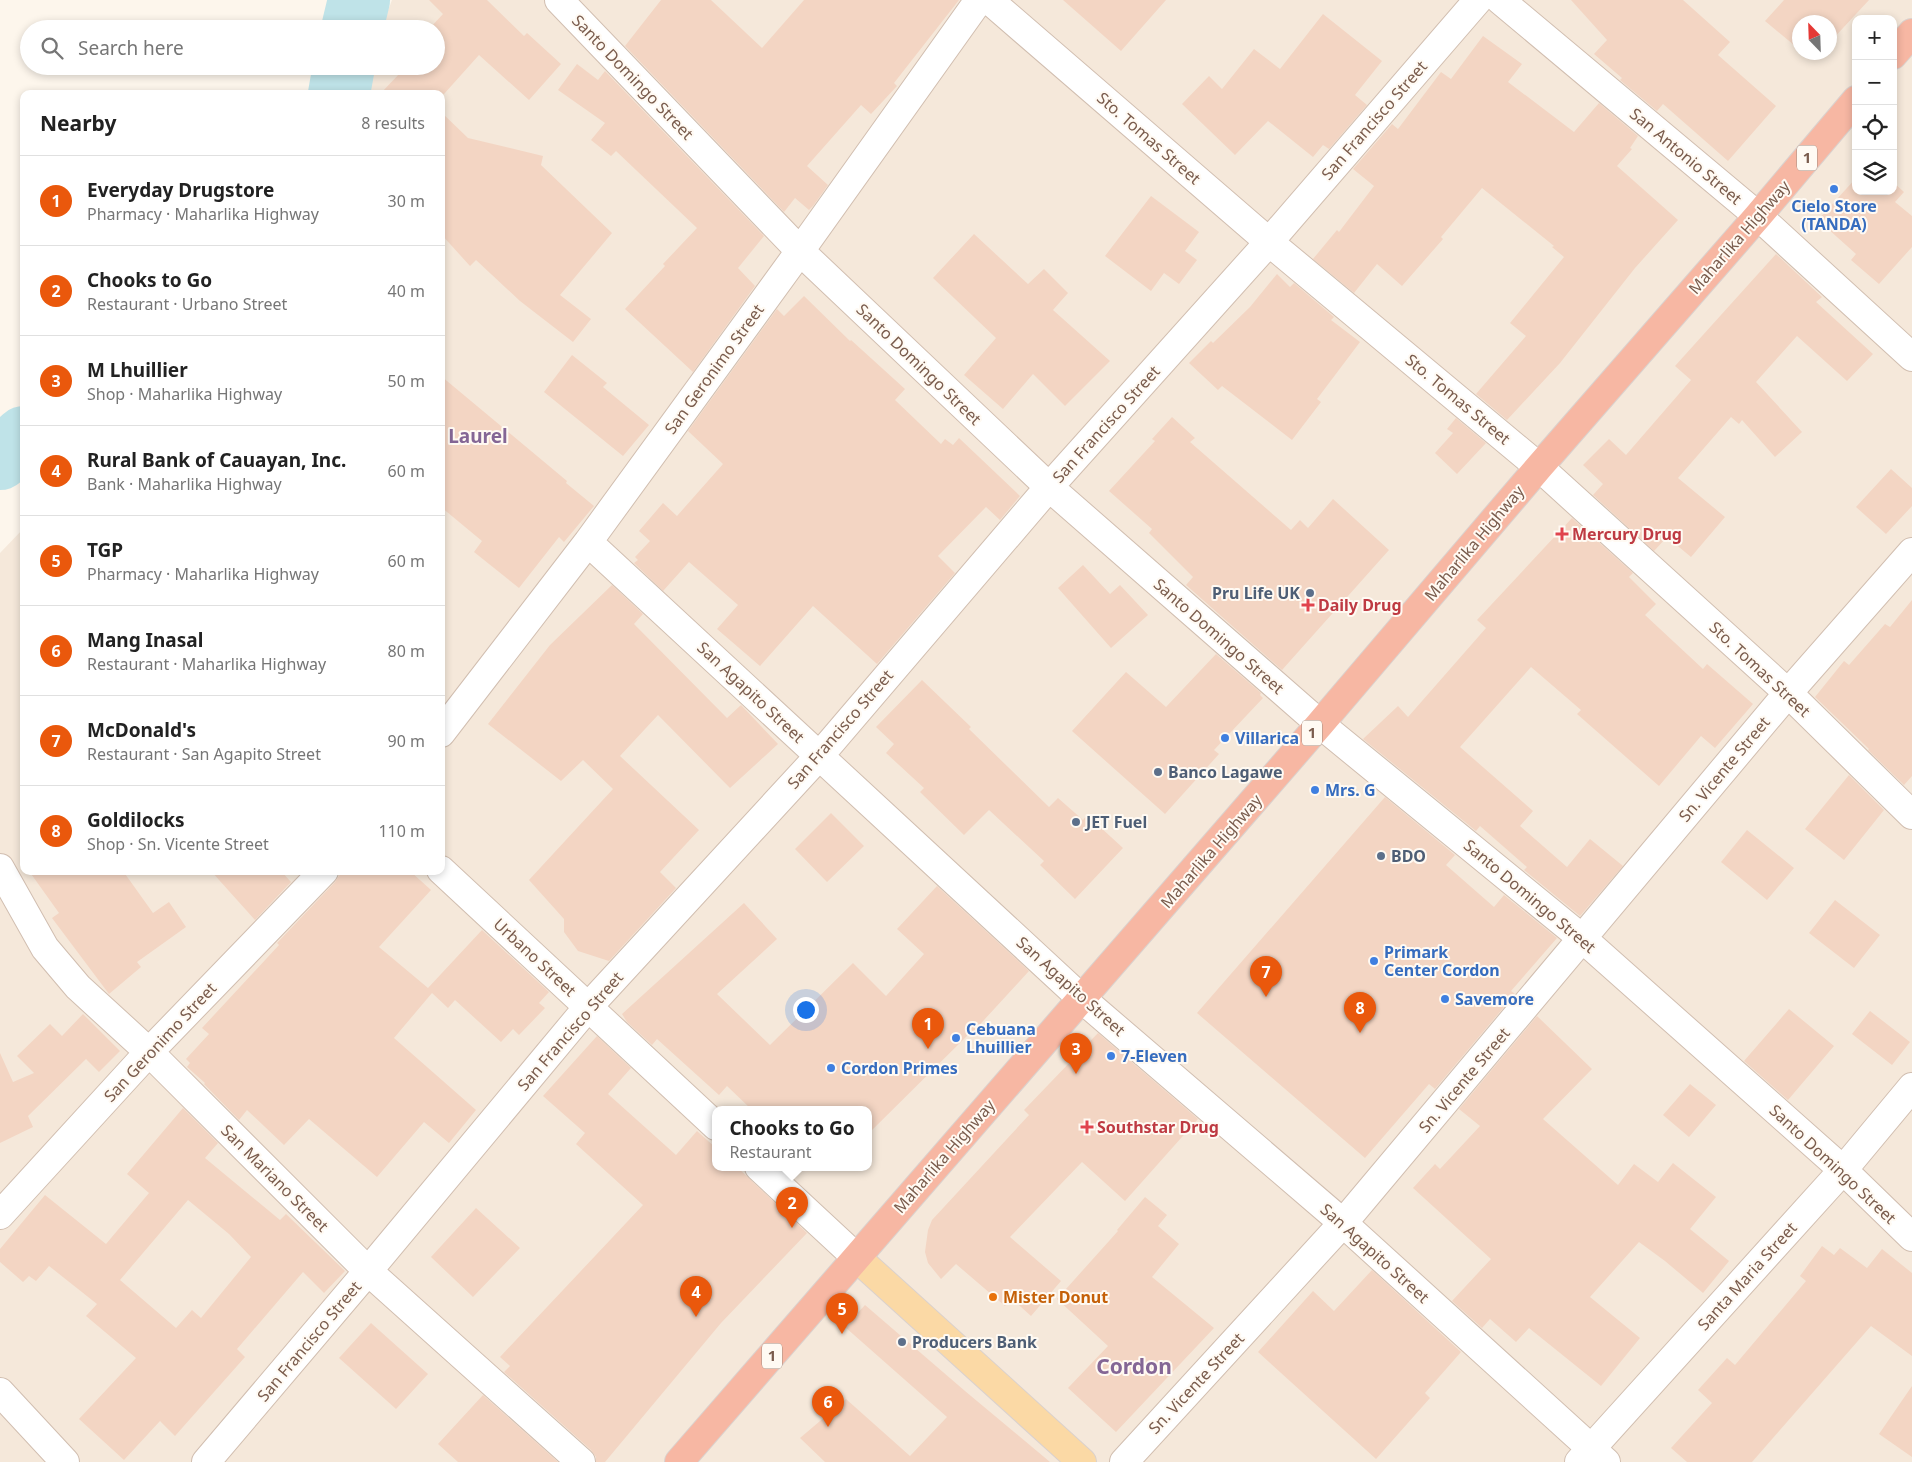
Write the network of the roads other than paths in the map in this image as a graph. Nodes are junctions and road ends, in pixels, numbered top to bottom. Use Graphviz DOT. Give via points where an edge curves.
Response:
graph roads {
  1 [pos="559,0"];
  2 [pos="979,0"];
  3 [pos="989,0"];
  4 [pos="1478,0"];
  5 [pos="1500,0"];
  6 [pos="1912,33"];
  7 [pos="1897,50"];
  8 [pos="1852,105"];
  9 [pos="1758,216"];
  10 [pos="1269,242"];
  11 [pos="800,250"];
  12 [pos="1912,357"];
  13 [pos="1539,467"];
  14 [pos="1049,487"];
  15 [pos="588,542"];
  16 [pos="1912,552"];
  17 [pos="1788,693"];
  18 [pos="1320,724"];
  19 [pos="445,729"];
  20 [pos="820,755"];
  21 [pos="1912,815"];
  22 [pos="0,868"];
  23 [pos="445,874"];
  24 [pos="320,875"];
  25 [pos="1583,939"];
  26 [pos="1082,999"];
  27 [pos="588,1007"];
  28 [pos="149,1052"];
  29 [pos="1912,1087"];
  30 [pos="712,1122"];
  31 [pos="1843,1170"];
  32 [pos="763,1171"];
  33 [pos="0,1215"];
  34 [pos="1343,1223"];
  35 [pos="1912,1237"];
  36 [pos="857,1258"];
  37 [pos="368,1271"];
  38 [pos="0,1392"];
  39 [pos="1592,1457"];
  40 [pos="66,1462"];
  41 [pos="206,1462"];
  42 [pos="581,1462"];
  43 [pos="679,1462"];
  44 [pos="1082,1462"];
  45 [pos="1124,1462"];
  1 -- 11 [label="street, Santo Domingo Street"];
  2 -- 11 [label="street, San Geronimo Street"];
  3 -- 10 [label="street, Sto. Tomas Street"];
  4 -- 10 [label="street, San Francisco Street"];
  5 -- 9 [label="street, San Antonio Street"];
  6 -- 7 [label="highway"];
  8 -- 9 [label="highway, Maharlika Highway / 1"];
  9 -- 12 [label="street, San Antonio Street"];
  9 -- 13 [label="highway, Maharlika Highway / 1"];
  10 -- 13 [label="street, Sto. Tomas Street"];
  10 -- 14 [label="street, San Francisco Street"];
  11 -- 14 [label="street, Santo Domingo Street"];
  11 -- 15 [label="street, San Geronimo Street"];
  13 -- 17 [label="street, Sto. Tomas Street"];
  13 -- 18 [label="highway, Maharlika Highway / 1"];
  14 -- 18 [label="street, Santo Domingo Street"];
  14 -- 20 [label="street, San Francisco Street"];
  15 -- 19 [label="street, San Geronimo Street"];
  15 -- 20 [label="street, San Agapito Street"];
  16 -- 17 [label="street, Sn. Vicente Street"];
  17 -- 21 [label="street, Sto. Tomas Street"];
  17 -- 25 [label="street, Sn. Vicente Street"];
  18 -- 25 [label="street, Santo Domingo Street"];
  18 -- 26 [label="highway, Maharlika Highway / 1"];
  20 -- 26 [label="street, San Agapito Street"];
  20 -- 27 [label="street, San Francisco Street"];
  22 -- 28 [label="street, San Mariano Street" via="45,948 78,987"];
  23 -- 27 [label="street, Urbano Street"];
  24 -- 28 [label="street, San Geronimo Street"];
  25 -- 31 [label="street, Santo Domingo Street"];
  25 -- 34 [label="street, Sn. Vicente Street"];
  26 -- 34 [label="street, San Agapito Street"];
  26 -- 36 [label="highway, Maharlika Highway / 1"];
  27 -- 30 [label="street, Urbano Street"];
  27 -- 37 [label="street, San Francisco Street"];
  28 -- 33 [label="street, San Geronimo Street"];
  28 -- 37 [label="street, San Mariano Street"];
  29 -- 31 [label="street, Santa Maria Street"];
  31 -- 35 [label="street, Santo Domingo Street"];
  31 -- 39 [label="street, Santa Maria Street"];
  32 -- 36 [label="street"];
  34 -- 39 [label="street, San Agapito Street"];
  34 -- 45 [label="street, Sn. Vicente Street"];
  36 -- 43 [label="highway, Maharlika Highway / 1"];
  36 -- 44 [label="main road"];
  37 -- 41 [label="street, San Francisco Street"];
  37 -- 42 [label="street, San Mariano Street"];
  38 -- 40 [label="street"];
}
